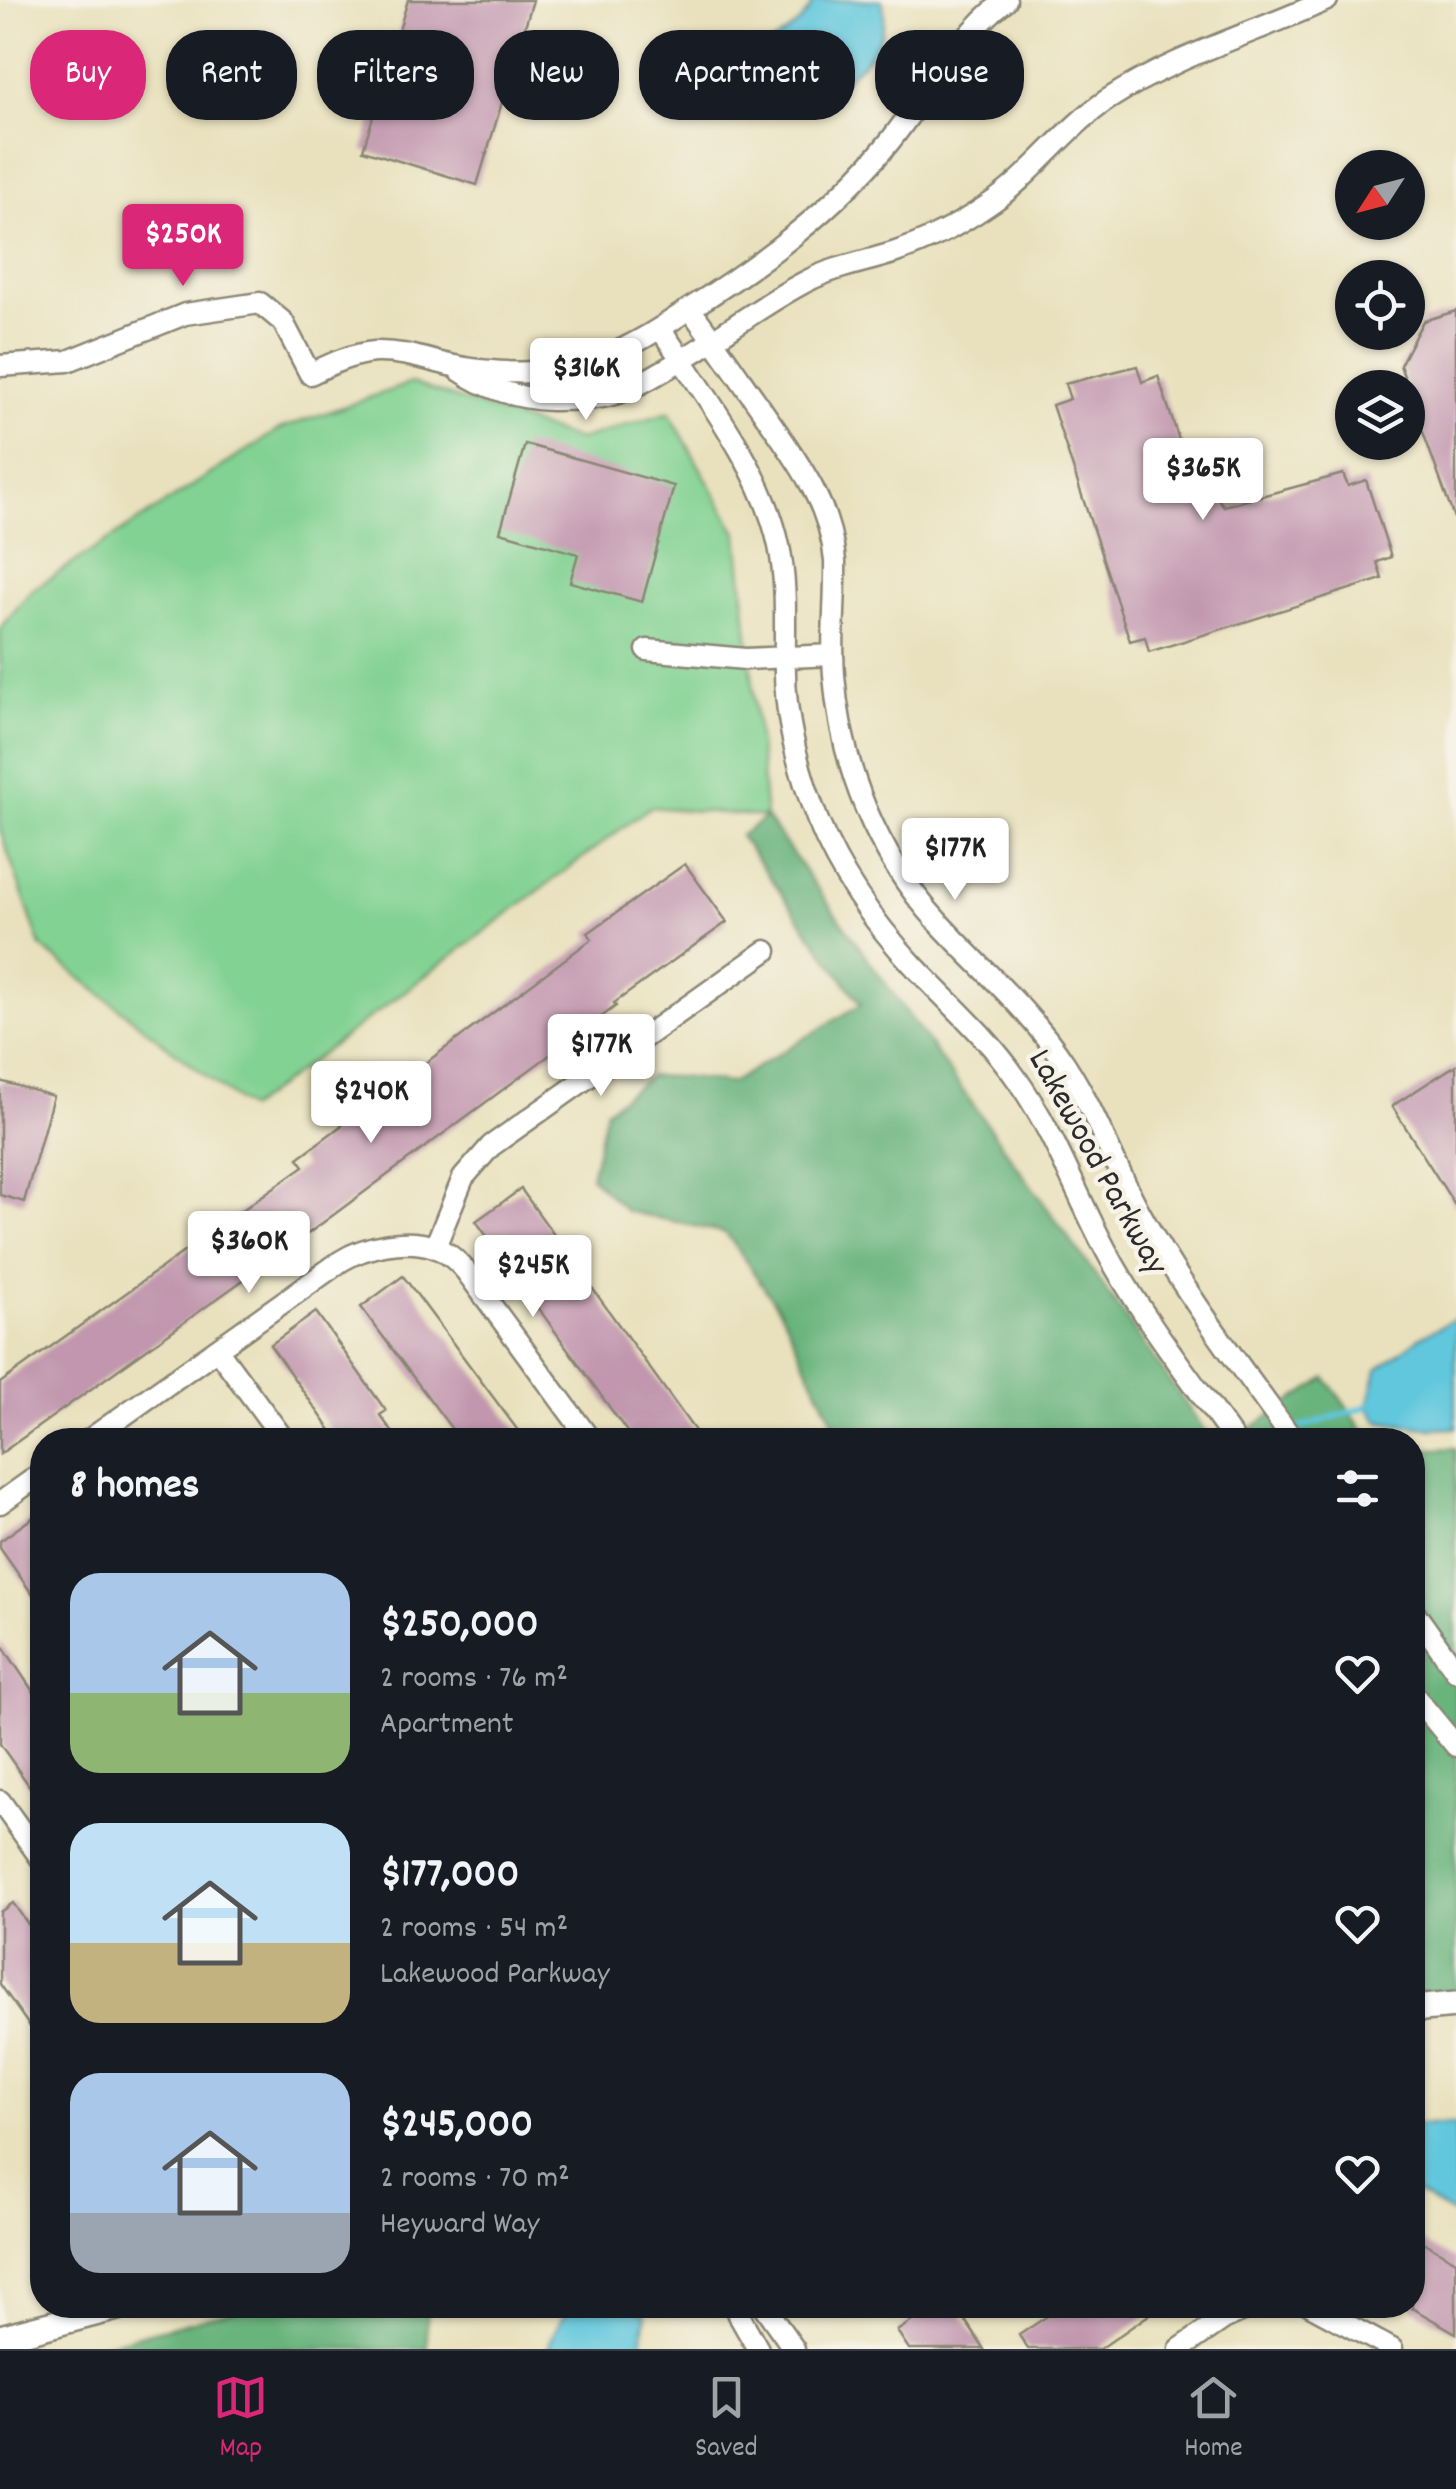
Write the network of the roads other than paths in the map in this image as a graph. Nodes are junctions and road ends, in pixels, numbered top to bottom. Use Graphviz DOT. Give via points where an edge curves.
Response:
graph roads {
  1 [pos="1006,0"];
  2 [pos="1327,0"];
  3 [pos="690,309"];
  4 [pos="660,328"];
  5 [pos="714,340"];
  6 [pos="682,360"];
  7 [pos="0,366"];
  8 [pos="453,366"];
  9 [pos="647,650"];
  10 [pos="833,655"];
  11 [pos="785,658"];
  12 [pos="766,950"];
  13 [pos="435,1247"];
  14 [pos="217,1349"];
  15 [pos="106,1428"];
  16 [pos="275,1428"];
  17 [pos="581,1428"];
  18 [pos="1226,1428"];
  19 [pos="1284,1428"];
  20 [pos="30,1482"];
  21 [pos="0,1503"];
  22 [pos="1425,1627"];
  23 [pos="1456,1671"];
  24 [pos="1425,1709"];
  25 [pos="1456,1746"];
  26 [pos="0,1800"];
  27 [pos="30,1843"];
  28 [pos="1456,2004"];
  29 [pos="1425,2008"];
  30 [pos="76,2318"];
  31 [pos="740,2318"];
  32 [pos="771,2318"];
  33 [pos="1225,2318"];
  34 [pos="1334,2318"];
  35 [pos="0,2338"];
  36 [pos="758,2349"];
  37 [pos="794,2349"];
  38 [pos="1180,2349"];
  39 [pos="1392,2349"];
  1 -- 3 [label="street" via="968,36 846,189"];
  2 -- 5 [label="street" via="1151,75 1106,101 1018,182 962,222 916,245 811,278"];
  3 -- 4 [label="street"];
  3 -- 5 [label="street, Lakewood Parkway"];
  4 -- 6 [label="street, Lakewood Parkway"];
  4 -- 8 [label="street" via="573,368"];
  5 -- 6 [label="street"];
  5 -- 10 [label="street, Lakewood Parkway" via="826,513 835,561"];
  6 -- 8 [label="street" via="641,384 567,400 497,390"];
  6 -- 11 [label="street, Lakewood Parkway" via="770,510 786,592"];
  7 -- 8 [label="street" via="68,361 185,314 260,303 283,322 310,374 371,352"];
  9 -- 11 [label="street"];
  10 -- 11 [label="street"];
  10 -- 19 [label="street, Lakewood Parkway" via="846,753 894,863 1064,1062 1163,1254"];
  11 -- 18 [label="street, Lakewood Parkway" via="799,764 842,870 874,920 1015,1077 1115,1267"];
  12 -- 13 [label="street" via="491,1146 463,1178"];
  13 -- 14 [label="street" via="417,1243 354,1253"];
  13 -- 17 [label="street" via="466,1272"];
  14 -- 15 [label="street"];
  14 -- 16 [label="street"];
  20 -- 21 [label="street"];
  22 -- 23 [label="street"];
  24 -- 25 [label="street"];
  26 -- 27 [label="street"];
  28 -- 29 [label="street"];
  30 -- 35 [label="street"];
  31 -- 36 [label="street"];
  32 -- 37 [label="street"];
  33 -- 38 [label="street"];
  34 -- 39 [label="street"];
}
